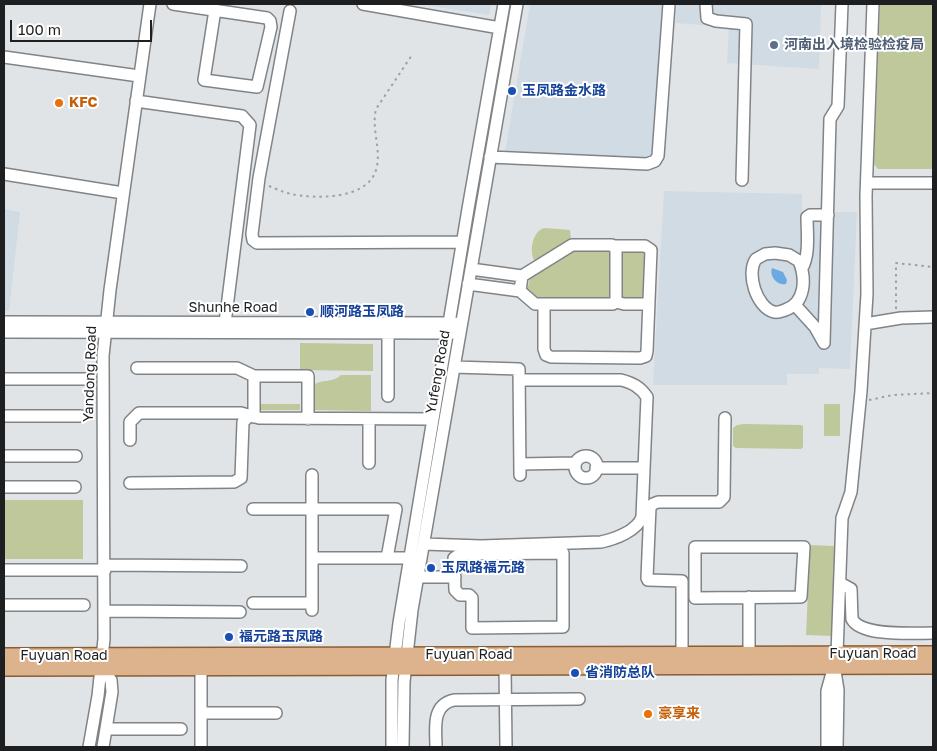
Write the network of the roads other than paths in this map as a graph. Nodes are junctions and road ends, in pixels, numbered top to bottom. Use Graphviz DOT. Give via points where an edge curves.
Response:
graph roads {
  1 [pos="150,4"];
  2 [pos="173,4"];
  3 [pos="363,4"];
  4 [pos="504,4"];
  5 [pos="518,4"];
  6 [pos="669,4"];
  7 [pos="706,4"];
  8 [pos="842,4"];
  9 [pos="873,4"];
  10 [pos="215,10"];
  11 [pos="290,11"];
  12 [pos="500,28"];
  13 [pos="4,57"];
  14 [pos="139,76"];
  15 [pos="136,101"];
  16 [pos="490,156"];
  17 [pos="4,174"];
  18 [pos="742,180"];
  19 [pos="867,183"];
  20 [pos="933,183"];
  21 [pos="123,193"];
  22 [pos="828,215"];
  23 [pos="462,242"];
  24 [pos="614,246"];
  25 [pos="802,268"];
  26 [pos="470,269"];
  27 [pos="522,276"];
  28 [pos="468,284"];
  29 [pos="520,291"];
  30 [pos="616,302"];
  31 [pos="544,304"];
  32 [pos="648,304"];
  33 [pos="795,305"];
  34 [pos="933,316"];
  35 [pos="4,322"];
  36 [pos="225,323"];
  37 [pos="865,324"];
  38 [pos="106,328"];
  39 [pos="448,328"];
  40 [pos="461,328"];
  41 [pos="4,332"];
  42 [pos="388,333"];
  43 [pos="454,367"];
  44 [pos="137,368"];
  45 [pos="254,376"];
  46 [pos="4,379"];
  47 [pos="87,379"];
  48 [pos="519,380"];
  49 [pos="388,396"];
  50 [pos="4,416"];
  51 [pos="81,416"];
  52 [pos="252,416"];
  53 [pos="308,418"];
  54 [pos="725,418"];
  55 [pos="369,419"];
  56 [pos="433,419"];
  57 [pos="130,440"];
  58 [pos="4,456"];
  59 [pos="76,456"];
  60 [pos="369,463"];
  61 [pos="575,463"];
  62 [pos="596,468"];
  63 [pos="644,468"];
  64 [pos="312,474"];
  65 [pos="130,483"];
  66 [pos="4,487"];
  67 [pos="75,487"];
  68 [pos="253,509"];
  69 [pos="312,509"];
  70 [pos="424,544"];
  71 [pos="312,558"];
  72 [pos="387,558"];
  73 [pos="410,558"];
  74 [pos="241,566"];
  75 [pos="105,568"];
  76 [pos="4,570"];
  77 [pos="418,577"];
  78 [pos="455,577"];
  79 [pos="840,582"];
  80 [pos="748,597"];
  81 [pos="253,603"];
  82 [pos="4,606"];
  83 [pos="84,606"];
  84 [pos="105,611"];
  85 [pos="240,612"];
  86 [pos="933,633"];
  87 [pos="933,654"];
  88 [pos="682,655"];
  89 [pos="749,655"];
  90 [pos="4,656"];
  91 [pos="836,660"];
  92 [pos="400,661"];
  93 [pos="102,662"];
  94 [pos="933,666"];
  95 [pos="201,667"];
  96 [pos="505,667"];
  97 [pos="4,668"];
  98 [pos="579,699"];
  99 [pos="505,700"];
  100 [pos="201,713"];
  101 [pos="276,713"];
  102 [pos="106,729"];
  103 [pos="182,729"];
  104 [pos="89,747"];
  105 [pos="103,747"];
  106 [pos="201,747"];
  107 [pos="392,747"];
  108 [pos="403,747"];
  109 [pos="436,747"];
  110 [pos="506,747"];
  111 [pos="826,747"];
  112 [pos="838,747"];
  1 -- 14 [label="street, Yandong Road"];
  2 -- 10 [label="street"];
  3 -- 12 [label="street"];
  4 -- 12 [label="street, Yufeng Road"];
  5 -- 16 [label="street, Yufeng Road"];
  6 -- 16 [label="street" via="658,156 655,161 647,164"];
  7 -- 18 [label="street" via="707,18 746,24"];
  8 -- 22 [label="street" via="838,106 830,119"];
  9 -- 19 [label="street"];
  10 -- 10 [label="street" via="204,80 258,87 270,21"];
  11 -- 23 [label="street" via="259,178 253,240 258,243"];
  12 -- 23 [label="street, Yufeng Road"];
  13 -- 14 [label="street"];
  14 -- 15 [label="street, Yandong Road"];
  15 -- 21 [label="street, Yandong Road"];
  15 -- 36 [label="street" via="242,116 250,125"];
  16 -- 26 [label="street, Yufeng Road"];
  17 -- 21 [label="street"];
  19 -- 20 [label="street"];
  19 -- 37 [label="street"];
  21 -- 38 [label="street, Yandong Road"];
  22 -- 25 [label="street" via="807,217 806,256"];
  22 -- 33 [label="street" via="824,343 815,327"];
  23 -- 39 [label="street, Yufeng Road"];
  24 -- 27 [label="street" via="572,245"];
  24 -- 30 [label="street"];
  24 -- 32 [label="street" via="645,246 651,250"];
  25 -- 33 [label="street" via="803,289"];
  25 -- 33 [label="street" via="799,260 775,253 756,259 752,269 752,281 765,306 773,312 780,312"];
  26 -- 27 [label="street"];
  26 -- 28 [label="street, Yufeng Road"];
  27 -- 29 [label="street"];
  28 -- 29 [label="street"];
  28 -- 40 [label="street, Yufeng Road"];
  29 -- 31 [label="street" via="531,302"];
  30 -- 31 [label="street"];
  30 -- 32 [label="street"];
  31 -- 32 [label="street" via="546,355 640,358 646,356 647,351"];
  34 -- 37 [label="street"];
  35 -- 38 [label="street, Shunhe Road"];
  36 -- 38 [label="street, Shunhe Road"];
  36 -- 39 [label="street, Shunhe Road"];
  37 -- 79 [label="street" via="850,492 842,518"];
  38 -- 41 [label="street, Shunhe Road"];
  38 -- 42 [label="street, Shunhe Road"];
  38 -- 75 [label="street, Yandong Road"];
  39 -- 40 [label="street, Shunhe Road"];
  39 -- 42 [label="street, Shunhe Road"];
  39 -- 56 [label="street, Yufeng Road"];
  40 -- 43 [label="street, Yufeng Road"];
  42 -- 49 [label="street"];
  43 -- 48 [label="street" via="519,369"];
  43 -- 70 [label="street, Yufeng Road"];
  44 -- 45 [label="street" via="237,368"];
  45 -- 52 [label="street"];
  45 -- 53 [label="street" via="308,376"];
  46 -- 47 [label="street"];
  48 -- 61 [label="street" via="520,469"];
  48 -- 63 [label="street" via="621,380 635,384 646,398"];
  50 -- 51 [label="street"];
  52 -- 53 [label="street"];
  52 -- 57 [label="street" via="241,413 139,413 130,422"];
  52 -- 65 [label="street" via="243,422 241,478 234,482"];
  53 -- 55 [label="street"];
  54 -- 88 [label="street" via="724,497 719,502 658,502 650,507 647,578 682,581"];
  55 -- 56 [label="street"];
  55 -- 60 [label="street"];
  56 -- 73 [label="street, Yufeng Road"];
  58 -- 59 [label="street"];
  61 -- 62 [label="street" via="581,456 588,456 594,460"];
  61 -- 62 [label="street" via="576,473 583,478 591,476"];
  62 -- 63 [label="street"];
  63 -- 70 [label="street" via="640,523 611,540 481,546"];
  64 -- 69 [label="street"];
  66 -- 67 [label="street"];
  68 -- 69 [label="street"];
  69 -- 71 [label="street"];
  69 -- 72 [label="street" via="396,509"];
  70 -- 77 [label="street, Yufeng Road"];
  71 -- 72 [label="street"];
  71 -- 81 [label="street" via="312,607"];
  72 -- 73 [label="street"];
  73 -- 92 [label="street, Yufeng Road"];
  74 -- 75 [label="street"];
  75 -- 76 [label="street"];
  75 -- 84 [label="street, Yandong Road"];
  77 -- 78 [label="street"];
  77 -- 92 [label="street, Yufeng Road"];
  78 -- 78 [label="street" via="454,558 460,554 563,553 563,627 472,628 472,598 455,590"];
  79 -- 86 [label="street" via="851,589 854,623 876,632"];
  79 -- 91 [label="street"];
  80 -- 80 [label="street" via="695,598 695,547 804,547 802,597"];
  80 -- 89 [label="street"];
  82 -- 83 [label="street"];
  84 -- 85 [label="street"];
  84 -- 93 [label="street, Yandong Road"];
  87 -- 91 [label="main road, Fuyuan Road"];
  88 -- 89 [label="main road, Fuyuan Road"];
  88 -- 92 [label="main road, Fuyuan Road"];
  89 -- 91 [label="main road, Fuyuan Road"];
  90 -- 93 [label="main road, Fuyuan Road"];
  91 -- 94 [label="main road, Fuyuan Road"];
  91 -- 96 [label="main road, Fuyuan Road"];
  91 -- 111 [label="street" via="827,691"];
  91 -- 112 [label="street"];
  92 -- 93 [label="main road, Fuyuan Road"];
  92 -- 95 [label="main road, Fuyuan Road"];
  92 -- 96 [label="main road, Fuyuan Road"];
  92 -- 107 [label="street, Yufeng Road" via="391,700"];
  92 -- 108 [label="street, Yufeng Road"];
  93 -- 95 [label="main road, Fuyuan Road"];
  93 -- 97 [label="main road, Fuyuan Road"];
  93 -- 102 [label="street" via="111,680 112,692"];
  93 -- 104 [label="street, Yandong Road"];
  95 -- 100 [label="street"];
  96 -- 99 [label="street"];
  98 -- 99 [label="street"];
  99 -- 109 [label="street" via="446,702 437,716"];
  99 -- 110 [label="street"];
  100 -- 101 [label="street"];
  100 -- 106 [label="street"];
  102 -- 103 [label="street"];
  102 -- 105 [label="street"];
}
